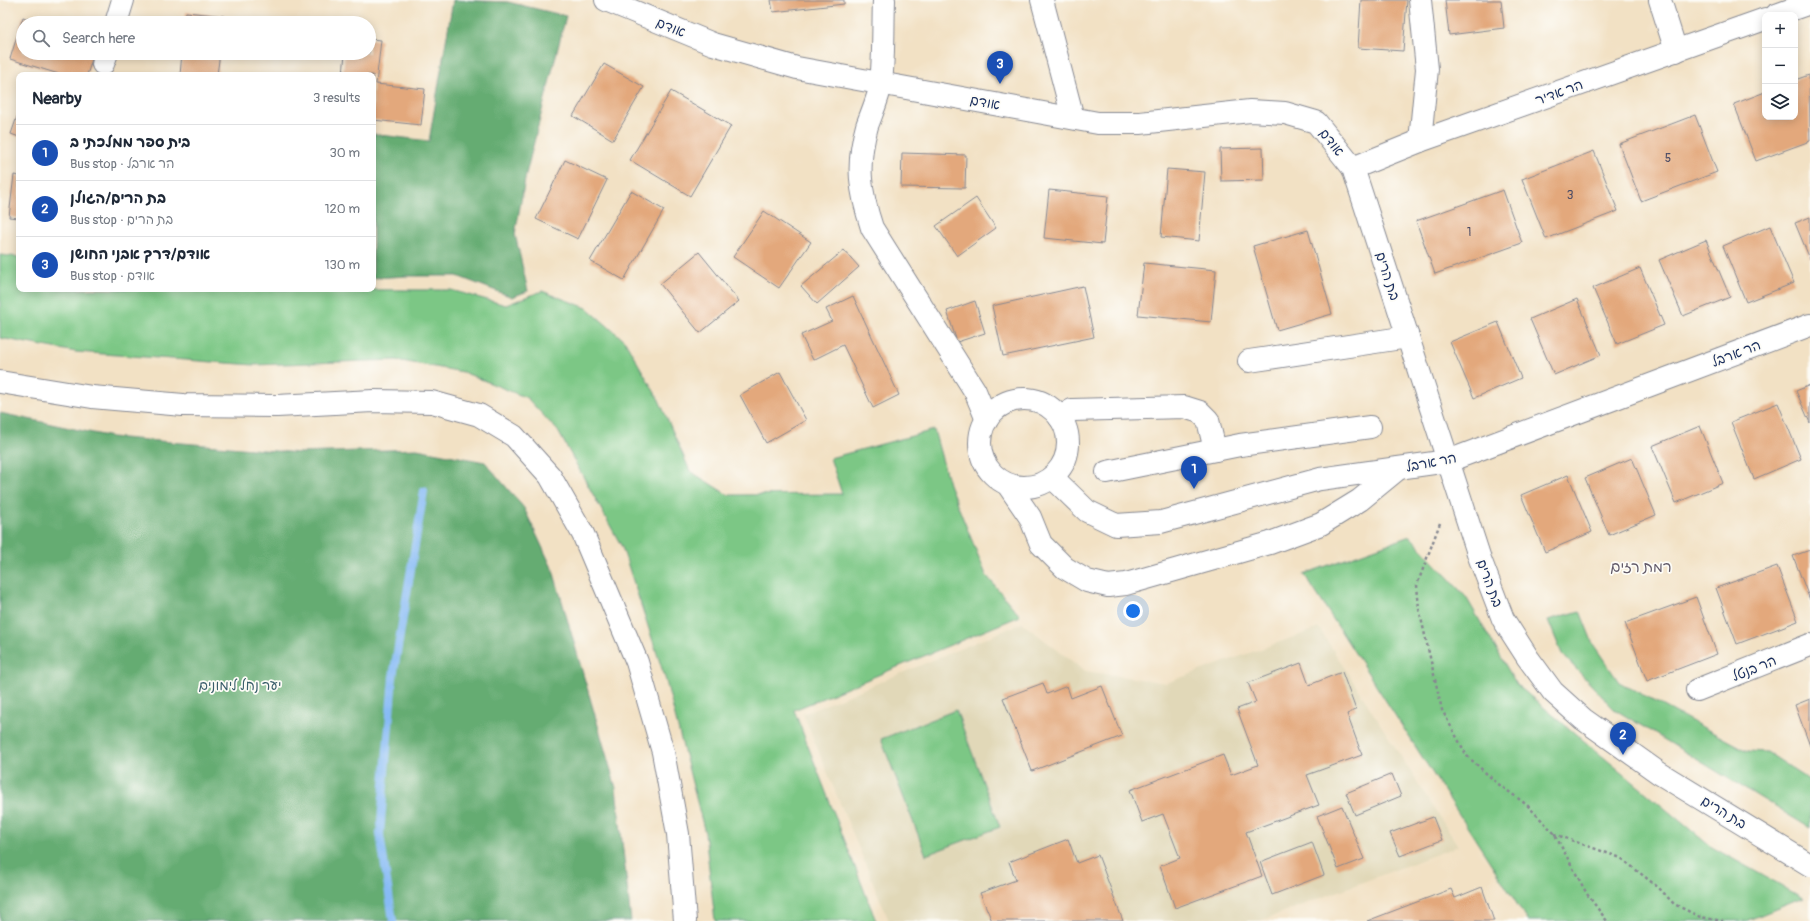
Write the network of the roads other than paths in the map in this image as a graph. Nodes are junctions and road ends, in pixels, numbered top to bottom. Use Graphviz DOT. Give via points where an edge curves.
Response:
graph roads {
  1 [pos="123,0"];
  2 [pos="606,0"];
  3 [pos="884,0"];
  4 [pos="1042,0"];
  5 [pos="1420,0"];
  6 [pos="1660,0"];
  7 [pos="1810,3"];
  8 [pos="1784,12"];
  9 [pos="118,16"];
  10 [pos="1762,20"];
  11 [pos="1676,50"];
  12 [pos="881,83"];
  13 [pos="1073,118"];
  14 [pos="1420,141"];
  15 [pos="1353,168"];
  16 [pos="1810,325"];
  17 [pos="1408,337"];
  18 [pos="1249,361"];
  19 [pos="0,382"];
  20 [pos="1060,418"];
  21 [pos="986,420"];
  22 [pos="1370,427"];
  23 [pos="1215,450"];
  24 [pos="1448,461"];
  25 [pos="1399,468"];
  26 [pos="1107,472"];
  27 [pos="1052,477"];
  28 [pos="1008,485"];
  29 [pos="1810,645"];
  30 [pos="1697,690"];
  31 [pos="1810,865"];
  32 [pos="685,921"];
  1 -- 9 [label="street"];
  2 -- 12 [label="street, אודם" via="713,44 797,68"];
  3 -- 12 [label="street"];
  4 -- 13 [label="street"];
  5 -- 14 [label="street" via="1427,69"];
  6 -- 11 [label="street"];
  7 -- 8 [label="street"];
  10 -- 11 [label="street, הר אדיר"];
  11 -- 14 [label="street, הר אדיר"];
  12 -- 13 [label="street, אודם"];
  12 -- 21 [label="street" via="860,158 859,176 864,205 872,228 975,391"];
  13 -- 15 [label="street, אודם" via="1098,123 1140,123 1250,111 1285,112 1316,122"];
  14 -- 15 [label="street, הר אדיר"];
  15 -- 17 [label="street, בת הרים"];
  16 -- 24 [label="street, הר ארבל"];
  17 -- 18 [label="street"];
  17 -- 24 [label="street, בת הרים"];
  19 -- 32 [label="street" via="92,397 182,405 277,406 373,401 432,402 479,415 514,436 550,476 583,534 637,662 663,752 678,834"];
  20 -- 21 [label="street" via="1036,401 1026,400 1011,401 997,408"];
  20 -- 23 [label="street" via="1072,410 1184,408 1200,412 1208,420"];
  20 -- 27 [label="street" via="1068,443 1065,458"];
  21 -- 28 [label="street" via="979,443 982,458 989,471"];
  22 -- 23 [label="street"];
  23 -- 26 [label="street"];
  24 -- 25 [label="street, הר ארבל"];
  24 -- 31 [label="street, בת הרים" via="1503,619 1553,692 1583,718 1659,773"];
  25 -- 27 [label="street, הר ארבל" via="1320,479 1161,522 1116,525 1087,511"];
  25 -- 28 [label="street" via="1360,500 1321,524 1262,545 1126,584 1108,586 1087,581 1065,568 1041,544 1030,517"];
  27 -- 28 [label="street" via="1038,485 1023,488"];
  29 -- 30 [label="street, הר בנטל"];
}
